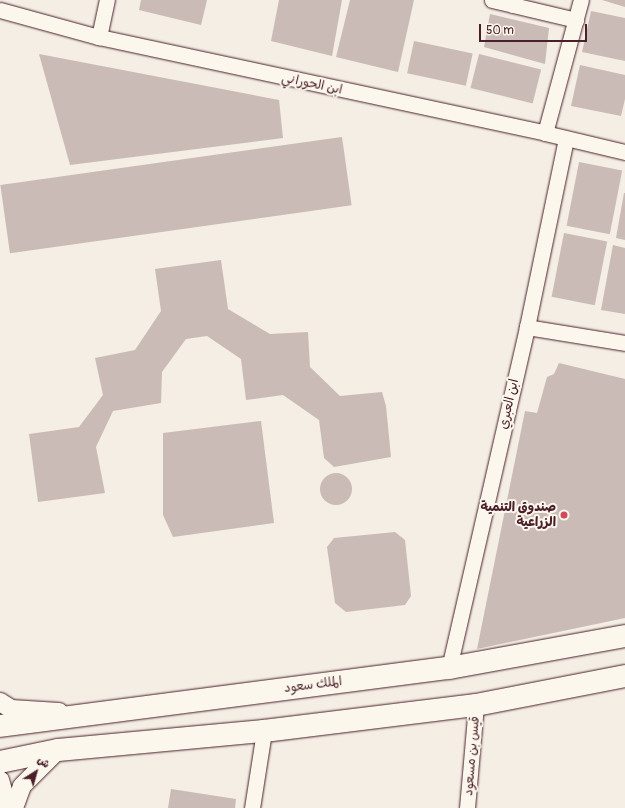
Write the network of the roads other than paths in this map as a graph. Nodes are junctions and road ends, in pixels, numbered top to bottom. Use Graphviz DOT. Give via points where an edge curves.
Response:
graph roads {
  1 [pos="107,0"];
  2 [pos="492,0"];
  3 [pos="581,0"];
  4 [pos="513,2"];
  5 [pos="0,10"];
  6 [pos="576,20"];
  7 [pos="99,37"];
  8 [pos="545,133"];
  9 [pos="566,140"];
  10 [pos="625,152"];
  11 [pos="527,327"];
  12 [pos="625,343"];
  13 [pos="625,636"];
  14 [pos="449,668"];
  15 [pos="625,676"];
  16 [pos="0,702"];
  17 [pos="476,705"];
  18 [pos="93,714"];
  19 [pos="0,726"];
  20 [pos="264,731"];
  21 [pos="58,750"];
  22 [pos="4,758"];
  23 [pos="0,780"];
  24 [pos="8,808"];
  25 [pos="14,808"];
  26 [pos="252,808"];
  27 [pos="467,808"];
  1 -- 7 [label="street"];
  2 -- 4 [label="street"];
  3 -- 6 [label="street"];
  4 -- 6 [label="street"];
  5 -- 7 [label="street, ابن الحوراني"];
  6 -- 8 [label="street"];
  7 -- 8 [label="street, ابن الحوراني"];
  8 -- 9 [label="street, ابن الحوراني"];
  9 -- 10 [label="street, ابن الحوراني"];
  9 -- 11 [label="street, ابن العبري"];
  11 -- 12 [label="street"];
  11 -- 14 [label="street, ابن العبري"];
  13 -- 14 [label="main road, الملك سعود"];
  14 -- 18 [label="main road, الملك سعود"];
  15 -- 17 [label="main road"];
  16 -- 18 [label="street" via="11,709"];
  17 -- 20 [label="main road"];
  17 -- 27 [label="street, قيس بن مسعود"];
  18 -- 19 [label="main road, الملك سعود"];
  20 -- 21 [label="main road"];
  20 -- 26 [label="street"];
  21 -- 22 [label="main road"];
  21 -- 25 [label="street" via="22,786"];
  23 -- 24 [label="street"];
}
